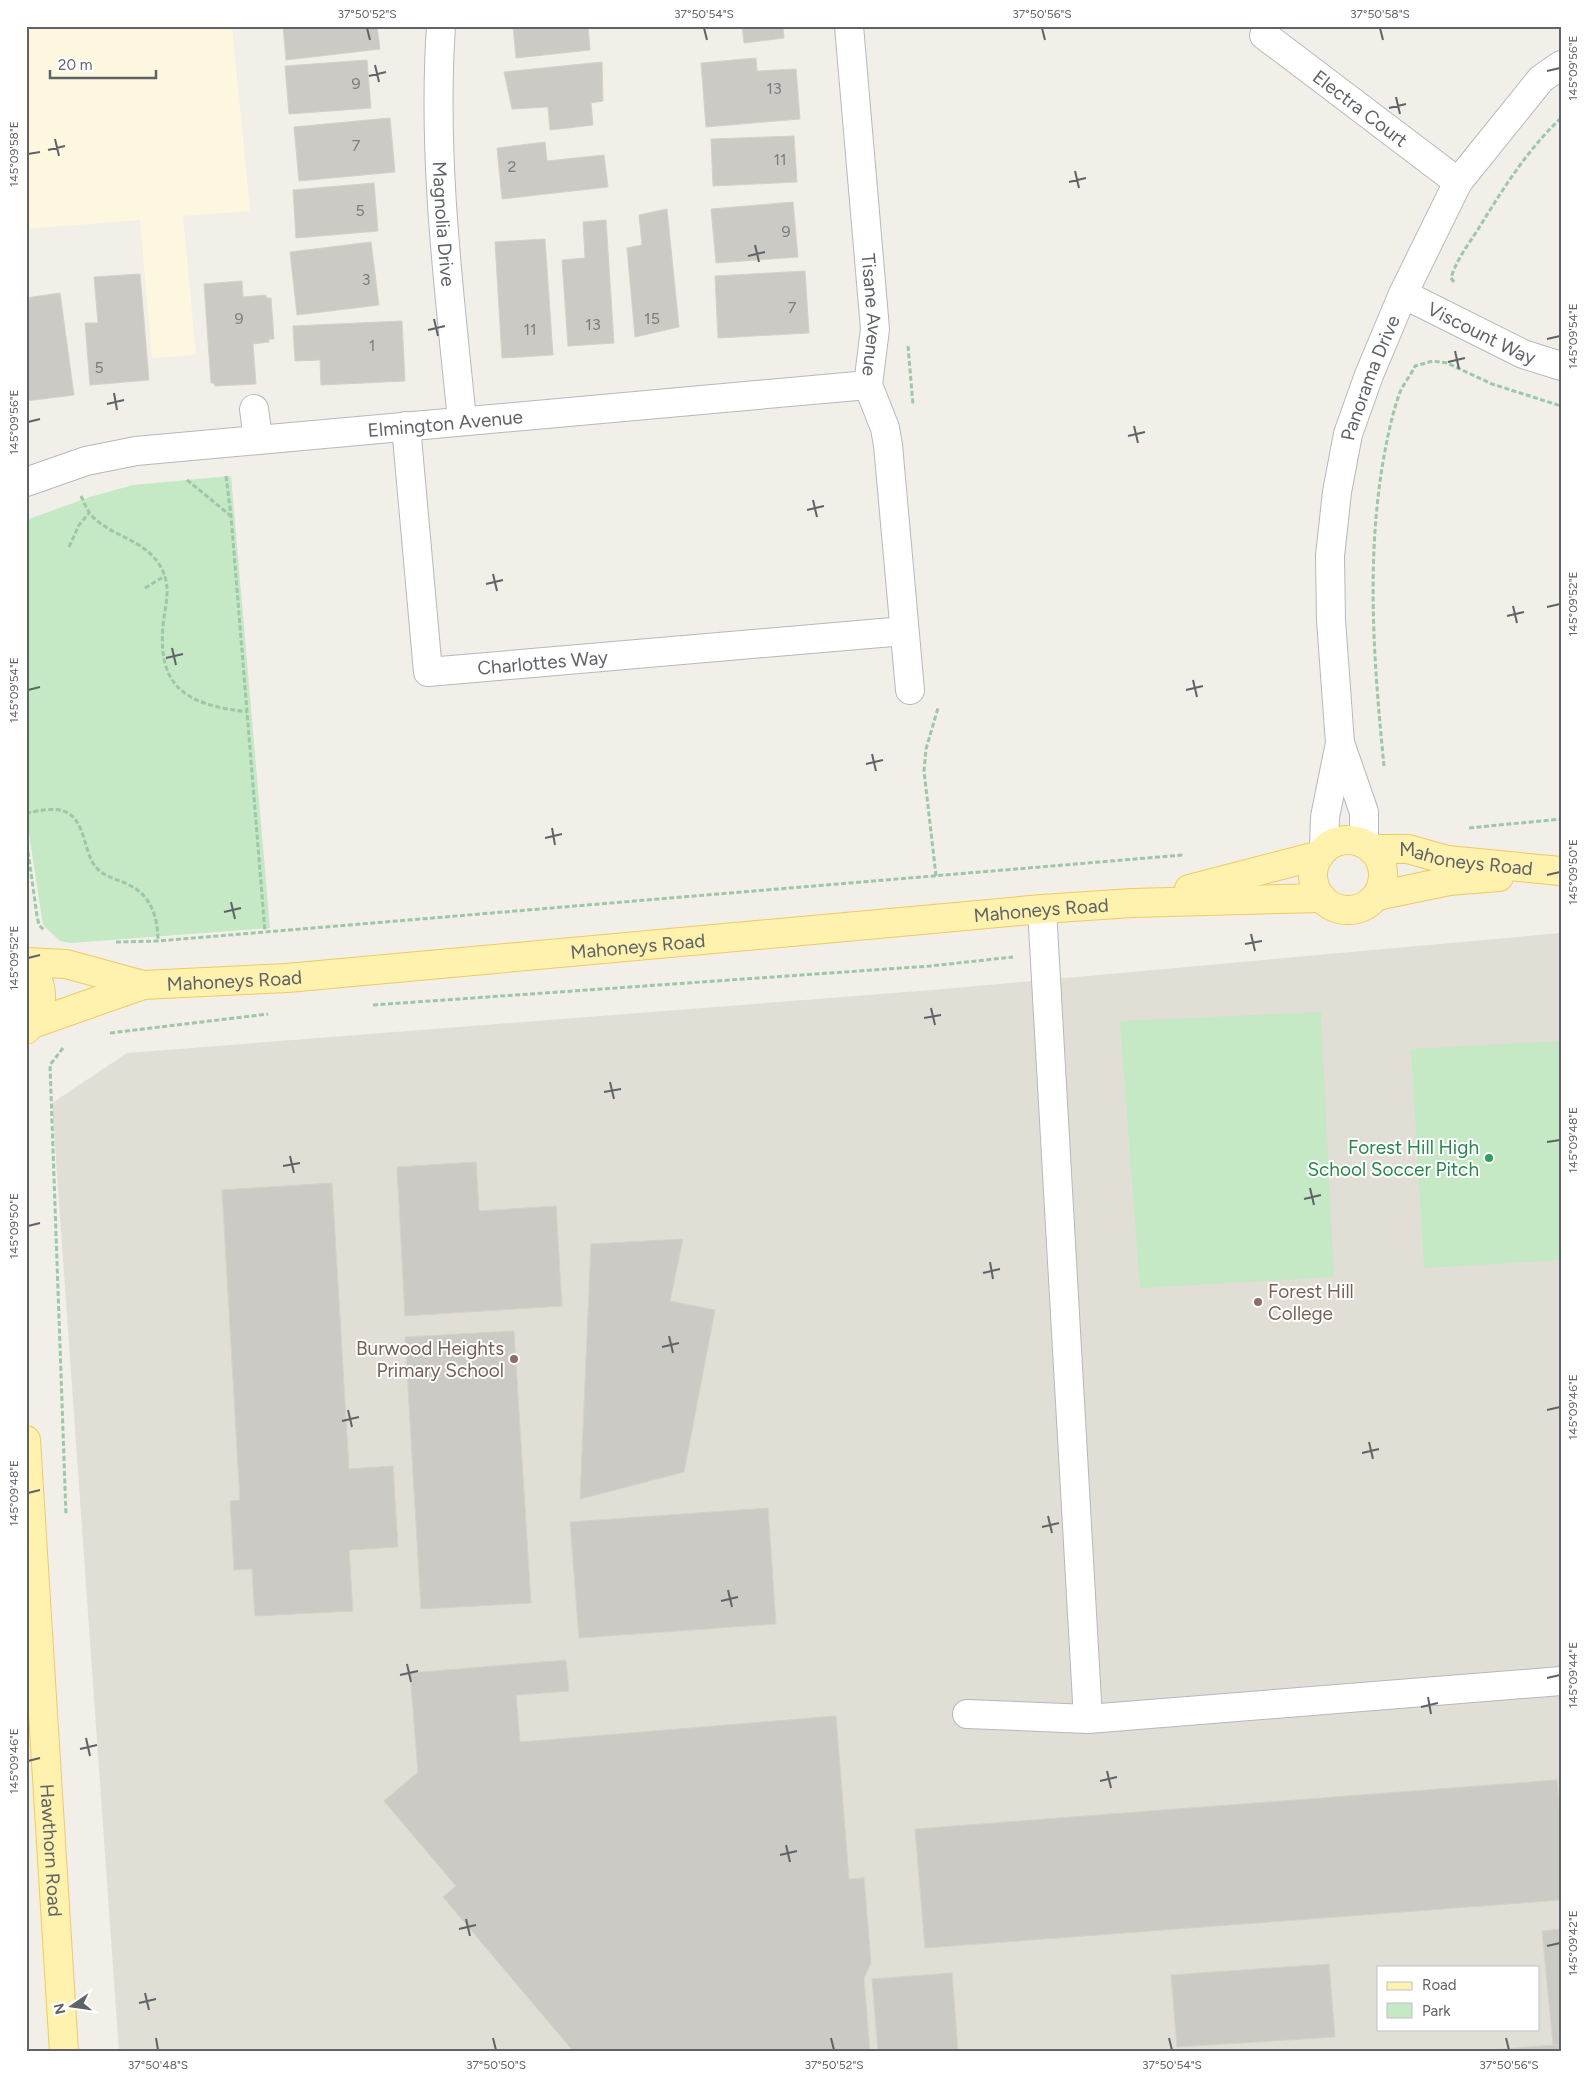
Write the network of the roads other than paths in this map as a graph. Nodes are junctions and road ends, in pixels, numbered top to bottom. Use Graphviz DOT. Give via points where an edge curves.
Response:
graph roads {
  1 [pos="441,26"];
  2 [pos="848,26"];
  3 [pos="1264,35"];
  4 [pos="1561,65"];
  5 [pos="1458,182"];
  6 [pos="1403,294"];
  7 [pos="1561,366"];
  8 [pos="868,385"];
  9 [pos="254,409"];
  10 [pos="462,420"];
  11 [pos="406,426"];
  12 [pos="258,439"];
  13 [pos="26,482"];
  14 [pos="904,631"];
  15 [pos="910,690"];
  16 [pos="1340,742"];
  17 [pos="1368,847"];
  18 [pos="1322,852"];
  19 [pos="1561,871"];
  20 [pos="1377,896"];
  21 [pos="1322,898"];
  22 [pos="1132,903"];
  23 [pos="1042,909"];
  24 [pos="27,962"];
  25 [pos="142,985"];
  26 [pos="29,1027"];
  27 [pos="26,1440"];
  28 [pos="34,1670"];
  29 [pos="1561,1680"];
  30 [pos="967,1714"];
  31 [pos="1088,1719"];
  32 [pos="64,2052"];
  1 -- 10 [label="street, Magnolia Drive" via="438,152"];
  2 -- 8 [label="street, Tisane Avenue" via="875,329"];
  3 -- 5 [label="street, Electra Court"];
  4 -- 5 [label="street, Panorama Drive" via="1541,79"];
  5 -- 6 [label="street, Panorama Drive"];
  6 -- 7 [label="street, Viscount Way" via="1523,354"];
  6 -- 16 [label="street, Panorama Drive" via="1348,434 1337,492 1330,556"];
  8 -- 10 [label="street, Elmington Avenue"];
  8 -- 14 [label="street, Tisane Avenue" via="885,428 888,445"];
  9 -- 12 [label="street"];
  10 -- 11 [label="street, Elmington Avenue"];
  11 -- 12 [label="street, Elmington Avenue"];
  11 -- 14 [label="street, Charlottes Way" via="428,672"];
  12 -- 13 [label="street, Elmington Avenue" via="111,455"];
  14 -- 15 [label="street, Tisane Avenue"];
  16 -- 17 [label="street, Panorama Drive" via="1364,812"];
  16 -- 18 [label="street, Panorama Drive" via="1325,816"];
  17 -- 18 [label="main road" via="1343,841"];
  17 -- 19 [label="main road, Mahoneys Road" via="1408,850 1447,860"];
  17 -- 20 [label="main road" via="1382,866 1383,876"];
  18 -- 21 [label="main road" via="1314,868 1314,879"];
  18 -- 22 [label="main road, Mahoneys Road"];
  19 -- 20 [label="main road, Mahoneys Road" via="1448,882"];
  20 -- 21 [label="main road" via="1360,909 1350,910 1339,910"];
  21 -- 22 [label="main road, Mahoneys Road"];
  22 -- 23 [label="main road, Mahoneys Road"];
  23 -- 25 [label="main road, Mahoneys Road" via="287,978"];
  23 -- 31 [label="street"];
  24 -- 25 [label="main road, Mahoneys Road" via="66,964"];
  24 -- 26 [label="main road" via="41,985 42,999 39,1012"];
  25 -- 26 [label="main road, Mahoneys Road"];
  27 -- 28 [label="main road, Hawthorn Road" via="32,1527"];
  28 -- 32 [label="main road, Hawthorn Road"];
  29 -- 31 [label="street"];
  30 -- 31 [label="street"];
}
